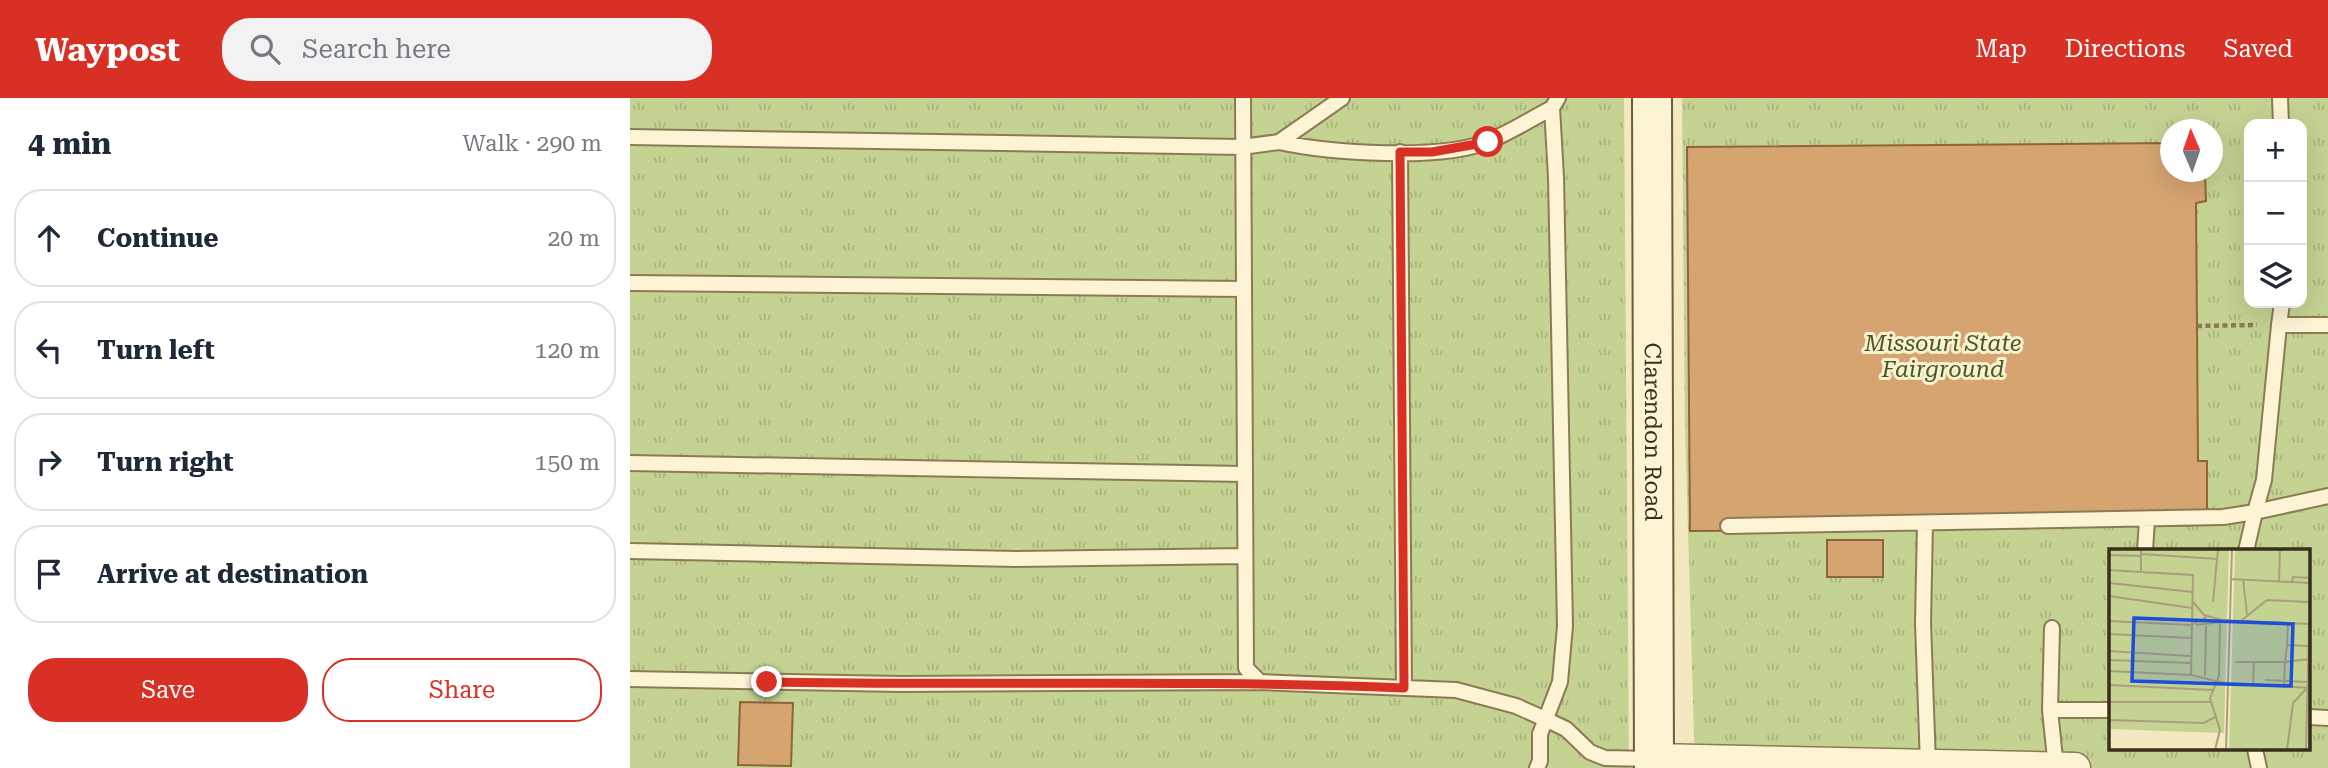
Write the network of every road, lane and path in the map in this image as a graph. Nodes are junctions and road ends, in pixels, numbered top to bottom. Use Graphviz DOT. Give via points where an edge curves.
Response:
graph roads {
  1 [pos="1243,98"];
  2 [pos="1342,98"];
  3 [pos="1652,98"];
  4 [pos="2280,98"];
  5 [pos="1555,103"];
  6 [pos="2281,119"];
  7 [pos="630,137"];
  8 [pos="1279,142"];
  9 [pos="1242,148"];
  10 [pos="1400,152"];
  11 [pos="630,283"];
  12 [pos="1242,289"];
  13 [pos="2281,308"];
  14 [pos="2197,326"];
  15 [pos="2279,326"];
  16 [pos="2328,326"];
  17 [pos="630,463"];
  18 [pos="1244,474"];
  19 [pos="2328,496"];
  20 [pos="2255,512"];
  21 [pos="2147,519"];
  22 [pos="1925,523"];
  23 [pos="1728,526"];
  24 [pos="2145,549"];
  25 [pos="2246,549"];
  26 [pos="630,551"];
  27 [pos="1245,556"];
  28 [pos="2052,628"];
  29 [pos="630,679"];
  30 [pos="1260,682"];
  31 [pos="1404,688"];
  32 [pos="2050,710"];
  33 [pos="2109,710"];
  34 [pos="2310,717"];
  35 [pos="2328,718"];
  36 [pos="1545,719"];
  37 [pos="2255,750"];
  38 [pos="1654,764"];
  39 [pos="1928,765"];
  40 [pos="1537,768"];
  41 [pos="2056,768"];
  42 [pos="2075,768"];
  43 [pos="2259,768"];
  1 -- 9 [label="lane"];
  2 -- 8 [label="lane"];
  3 -- 38 [label="street, Clarendon Road"];
  4 -- 6 [label="lane"];
  5 -- 10 [label="lane" via="1488,142 1432,152"];
  5 -- 36 [label="lane" via="1564,626 1560,682"];
  7 -- 9 [label="lane"];
  8 -- 9 [label="lane"];
  8 -- 10 [label="lane" via="1321,151"];
  9 -- 12 [label="lane"];
  10 -- 31 [label="lane"];
  11 -- 12 [label="lane"];
  12 -- 18 [label="lane"];
  13 -- 15 [label="lane"];
  14 -- 15 [label="path"];
  15 -- 16 [label="lane"];
  15 -- 20 [label="lane" via="2264,480"];
  17 -- 18 [label="lane"];
  18 -- 27 [label="lane"];
  19 -- 20 [label="lane"];
  20 -- 21 [label="lane"];
  20 -- 25 [label="lane"];
  21 -- 22 [label="lane"];
  21 -- 24 [label="lane"];
  22 -- 23 [label="lane"];
  22 -- 39 [label="lane"];
  26 -- 27 [label="lane" via="1016,559"];
  27 -- 30 [label="lane" via="1246,668"];
  28 -- 32 [label="lane"];
  29 -- 30 [label="lane" via="901,684"];
  30 -- 31 [label="lane"];
  31 -- 36 [label="lane" via="1456,690"];
  32 -- 33 [label="lane"];
  32 -- 41 [label="lane"];
  34 -- 35 [label="lane"];
  36 -- 38 [label="lane" via="1566,729 1590,752"];
  36 -- 40 [label="lane"];
  37 -- 43 [label="lane"];
  38 -- 39 [label="street"];
  39 -- 41 [label="street"];
  41 -- 42 [label="street"];
}
